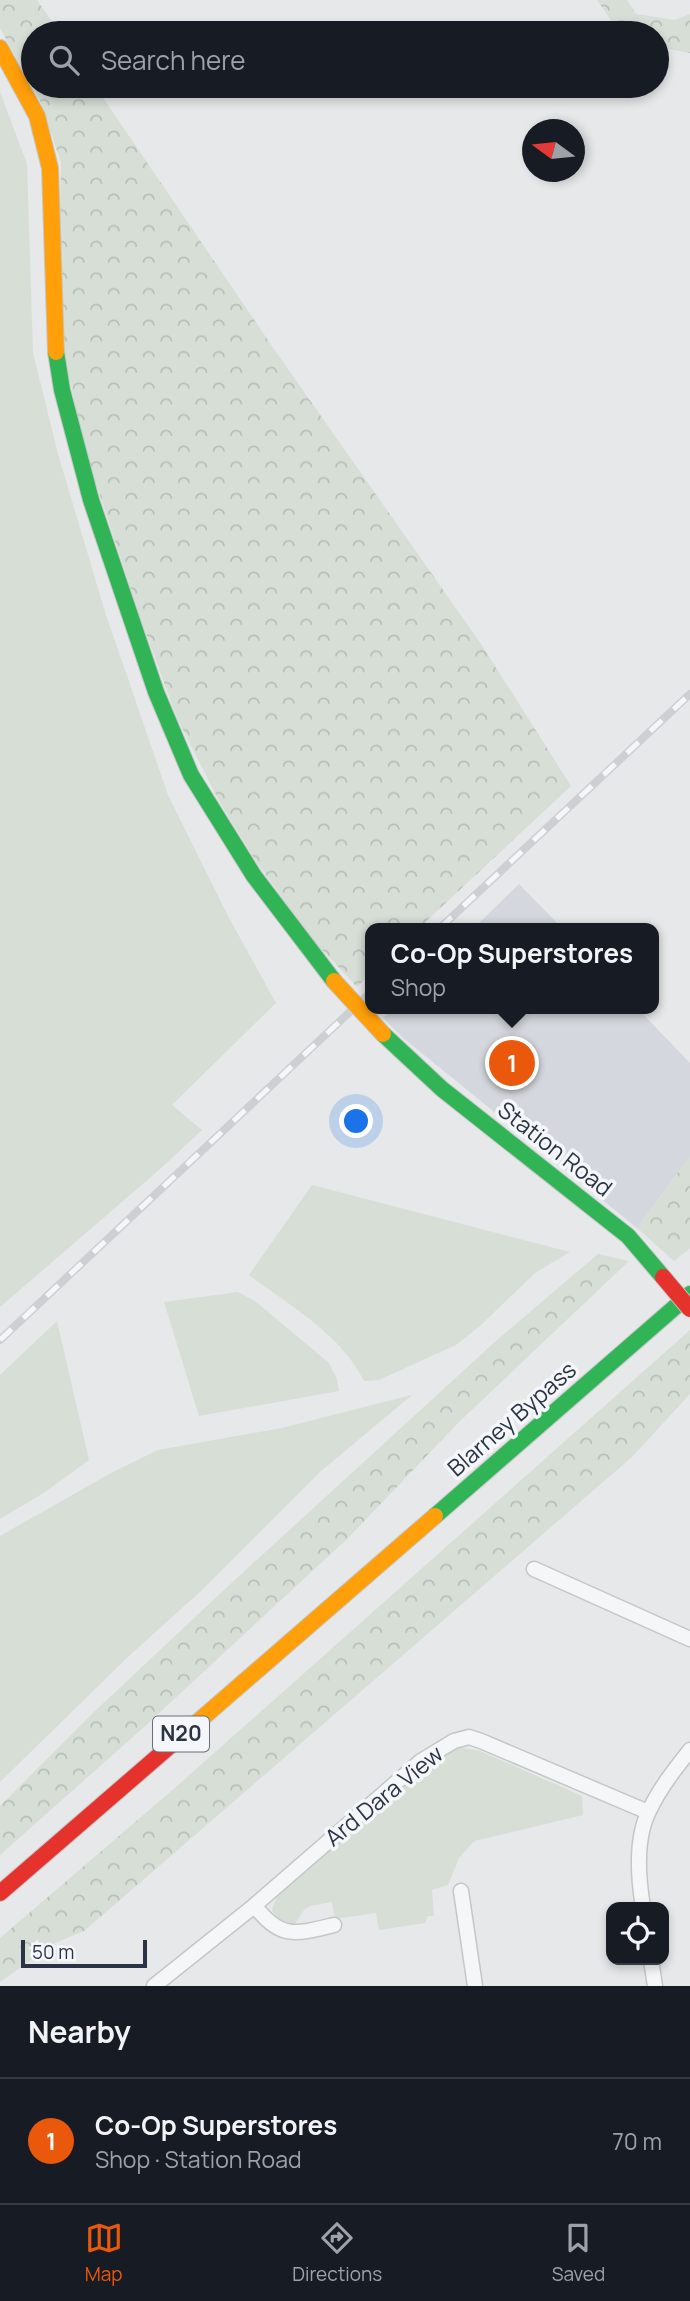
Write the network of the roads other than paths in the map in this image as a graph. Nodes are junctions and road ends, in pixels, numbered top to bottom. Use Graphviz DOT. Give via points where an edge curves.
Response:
graph roads {
  1 [pos="0,48"];
  2 [pos="21,87"];
  3 [pos="27,98"];
  4 [pos="690,1294"];
  5 [pos="690,1309"];
  6 [pos="534,1569"];
  7 [pos="690,1639"];
  8 [pos="690,1750"];
  9 [pos="648,1811"];
  10 [pos="461,1891"];
  11 [pos="0,1893"];
  12 [pos="643,1902"];
  13 [pos="255,1906"];
  14 [pos="334,1925"];
  15 [pos="652,1965"];
  16 [pos="154,1986"];
  17 [pos="475,1986"];
  18 [pos="656,1986"];
  1 -- 2 [label="main road, Station Road, bridge"];
  3 -- 5 [label="main road, Station Road, bridge" via="37,116 50,169 54,340 62,390 92,500 156,692 191,775 254,876 334,981 383,1034 442,1089 628,1236"];
  4 -- 11 [label="main road, Blarney Bypass / N20"];
  6 -- 7 [label="street"];
  8 -- 9 [label="street"];
  9 -- 12 [label="street" via="639,1864"];
  9 -- 13 [label="street, Ard Dara View" via="469,1737 421,1761"];
  10 -- 17 [label="street"];
  13 -- 14 [label="street" via="272,1926 283,1931 296,1933"];
  13 -- 16 [label="street, Ard Dara View"];
  15 -- 18 [label="street"];
}
